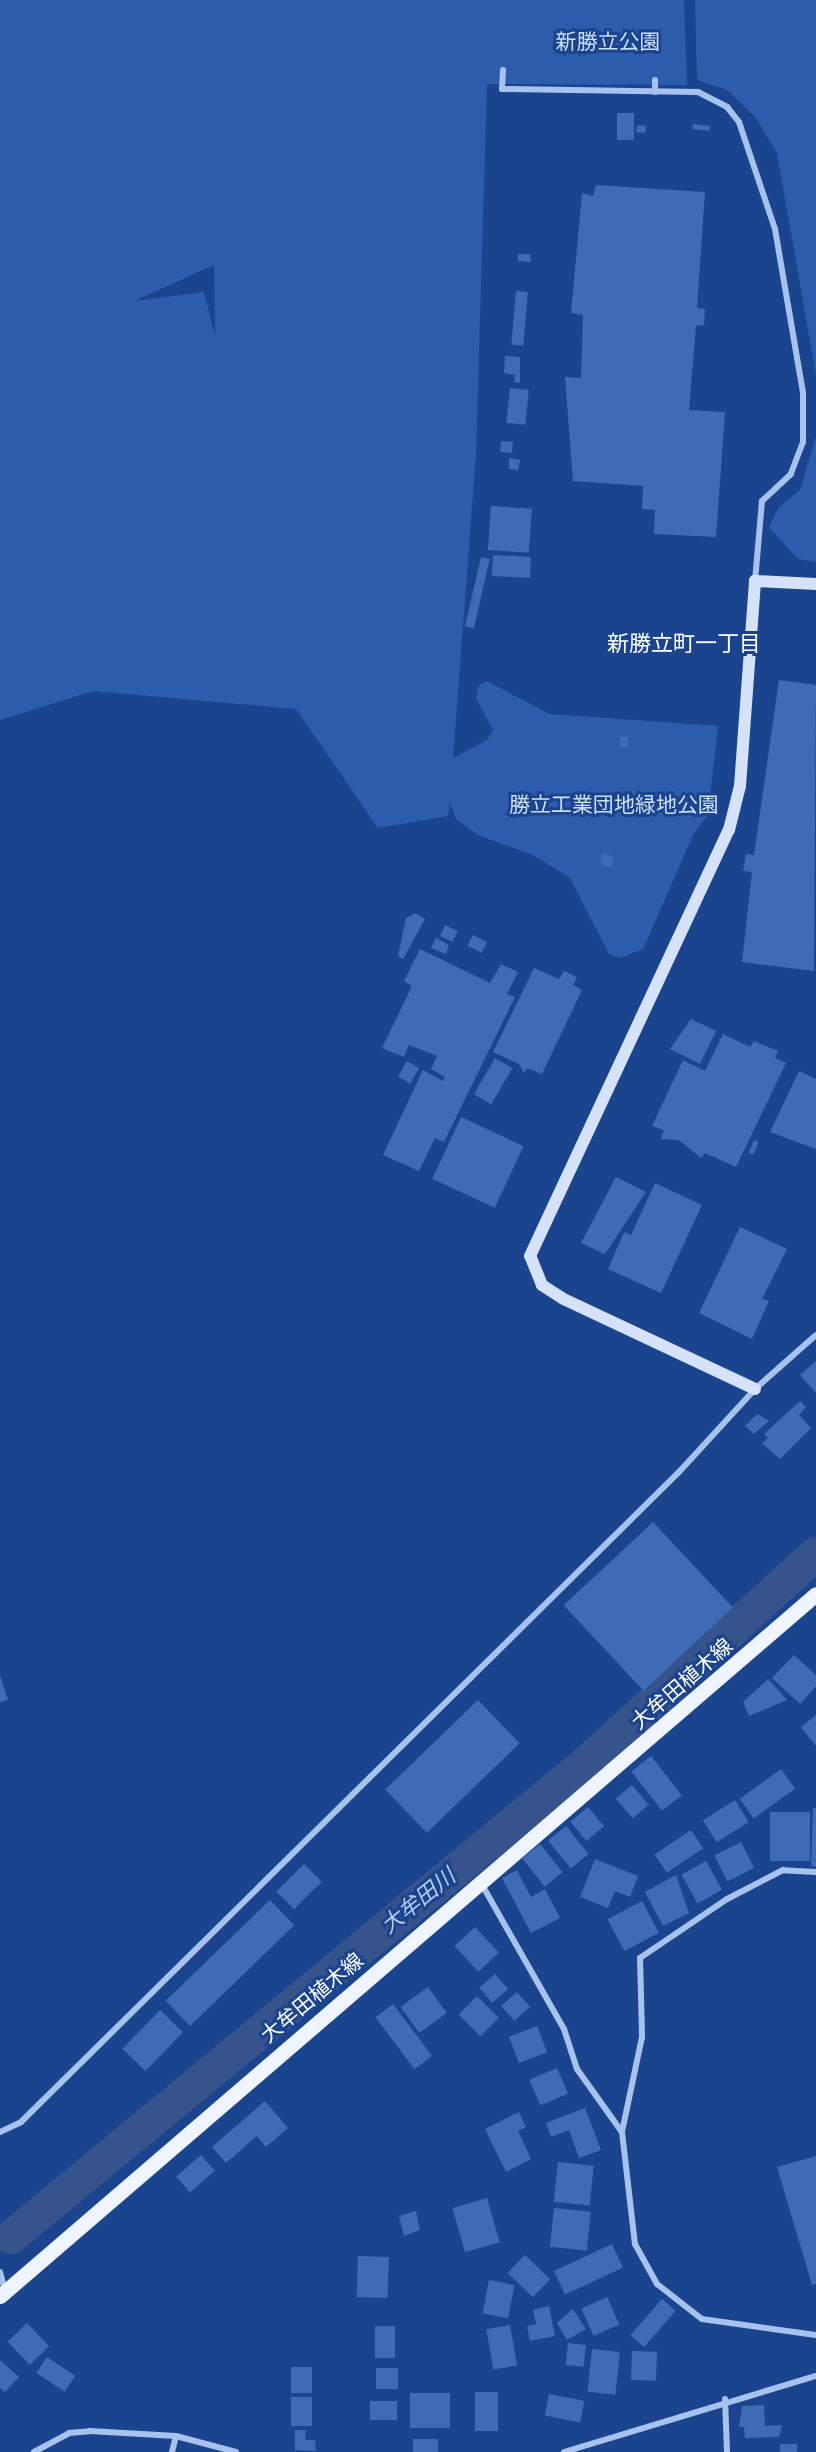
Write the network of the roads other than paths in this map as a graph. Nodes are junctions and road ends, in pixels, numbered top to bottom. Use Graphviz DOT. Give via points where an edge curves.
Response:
graph roads {
  1 [pos="502,70"];
  2 [pos="655,80"];
  3 [pos="655,92"];
  4 [pos="754,581"];
  5 [pos="816,584"];
  6 [pos="816,1335"];
  7 [pos="755,1389"];
  8 [pos="816,1594"];
  9 [pos="816,1872"];
  10 [pos="481,1882"];
  11 [pos="0,2132"];
  12 [pos="622,2132"];
  13 [pos="0,2272"];
  14 [pos="3,2294"];
  15 [pos="816,2335"];
  16 [pos="816,2376"];
  17 [pos="725,2399"];
  18 [pos="176,2436"];
  19 [pos="49,2448"];
  20 [pos="34,2452"];
  21 [pos="172,2452"];
  22 [pos="236,2452"];
  23 [pos="564,2452"];
  24 [pos="727,2452"];
  1 -- 3 [label="street" via="502,89"];
  2 -- 3 [label="street"];
  3 -- 4 [label="street" via="698,92 727,107 752,147 775,229 803,393 803,442 791,474 762,501"];
  4 -- 5 [label="street"];
  4 -- 7 [label="street" via="740,786 729,830 530,1256 542,1285 562,1298"];
  6 -- 7 [label="street"];
  7 -- 11 [label="street" via="680,1472 30,2114"];
  8 -- 10 [label="main road, 大牟田植木線"];
  9 -- 12 [label="street" via="783,1870 728,1899 640,1958 642,2037"];
  10 -- 12 [label="street" via="564,2029 577,2069"];
  10 -- 14 [label="main road, 大牟田植木線"];
  12 -- 15 [label="street" via="635,2244 657,2284 702,2319"];
  13 -- 14 [label="street"];
  16 -- 17 [label="street"];
  17 -- 23 [label="street"];
  17 -- 24 [label="street"];
  18 -- 19 [label="street" via="90,2431 69,2433"];
  18 -- 21 [label="street"];
  18 -- 22 [label="street"];
  19 -- 20 [label="street"];
}
